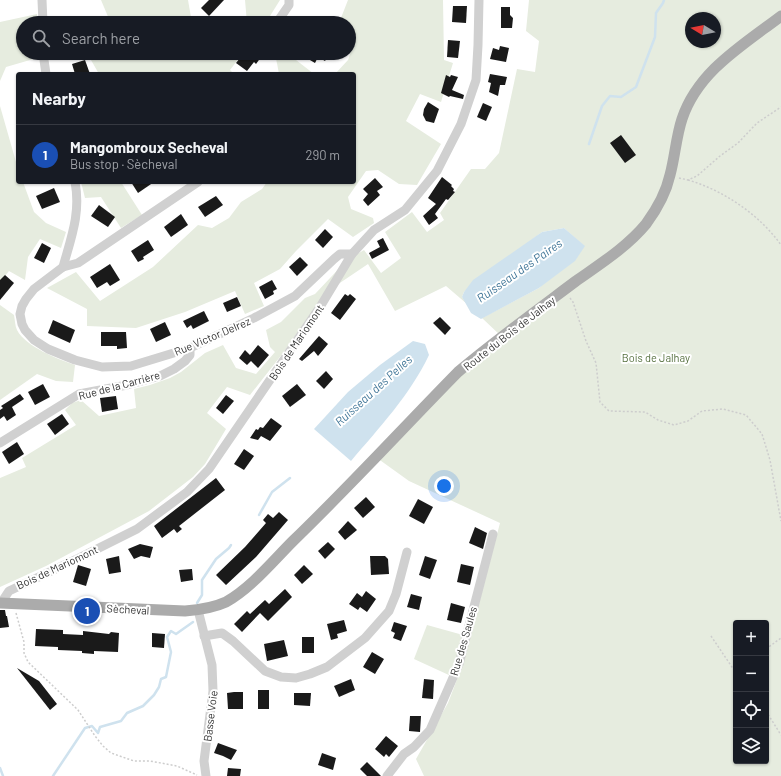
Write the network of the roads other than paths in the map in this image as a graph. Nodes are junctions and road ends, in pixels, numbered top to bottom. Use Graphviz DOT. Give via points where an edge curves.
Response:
graph roads {
  1 [pos="42,0"];
  2 [pos="289,0"];
  3 [pos="479,0"];
  4 [pos="43,16"];
  5 [pos="281,16"];
  6 [pos="781,16"];
  7 [pos="44,60"];
  8 [pos="46,72"];
  9 [pos="75,184"];
  10 [pos="195,184"];
  11 [pos="352,254"];
  12 [pos="63,267"];
  13 [pos="190,348"];
  14 [pos="0,443"];
  15 [pos="493,534"];
  16 [pos="407,552"];
  17 [pos="1,603"];
  18 [pos="198,610"];
  19 [pos="185,611"];
  20 [pos="204,636"];
  21 [pos="206,776"];
  22 [pos="387,776"];
  1 -- 4 [label="street"];
  2 -- 5 [label="street" via="289,5"];
  3 -- 11 [label="street, Bois de Mariomont" via="476,80 461,124 437,170 405,210 374,230"];
  6 -- 18 [label="main road, Route du Bois de Jalhay" via="717,65 697,88 682,119 666,190 656,210 636,235 458,372 252,581 225,602"];
  7 -- 8 [label="street"];
  9 -- 12 [label="street" via="78,202 76,220"];
  10 -- 12 [label="street, Rue Victor Delrez" via="78,263"];
  11 -- 13 [label="street, Rue Victor Delrez" via="340,254 334,258 295,296"];
  11 -- 17 [label="street, Bois de Mariomont" via="320,308 209,469 187,492 137,529 9,591"];
  12 -- 13 [label="street, Rue Victor Delrez" via="34,289 22,306 20,314 25,330 48,349 102,367 131,366"];
  13 -- 14 [label="street, Rue de la Carrière" via="190,355 174,369 143,381 79,394"];
  15 -- 22 [label="street, Rue des Saules" via="459,664 430,730 404,754"];
  16 -- 20 [label="street" via="389,611 365,638 327,667 296,678 281,677 265,671 222,633"];
  17 -- 19 [label="main road, Sècheval"];
  18 -- 19 [label="main road, Route du Bois de Jalhay"];
  18 -- 20 [label="street, Basse Voie"];
  20 -- 21 [label="street, Basse Voie" via="212,665 214,691 204,761"];
}
